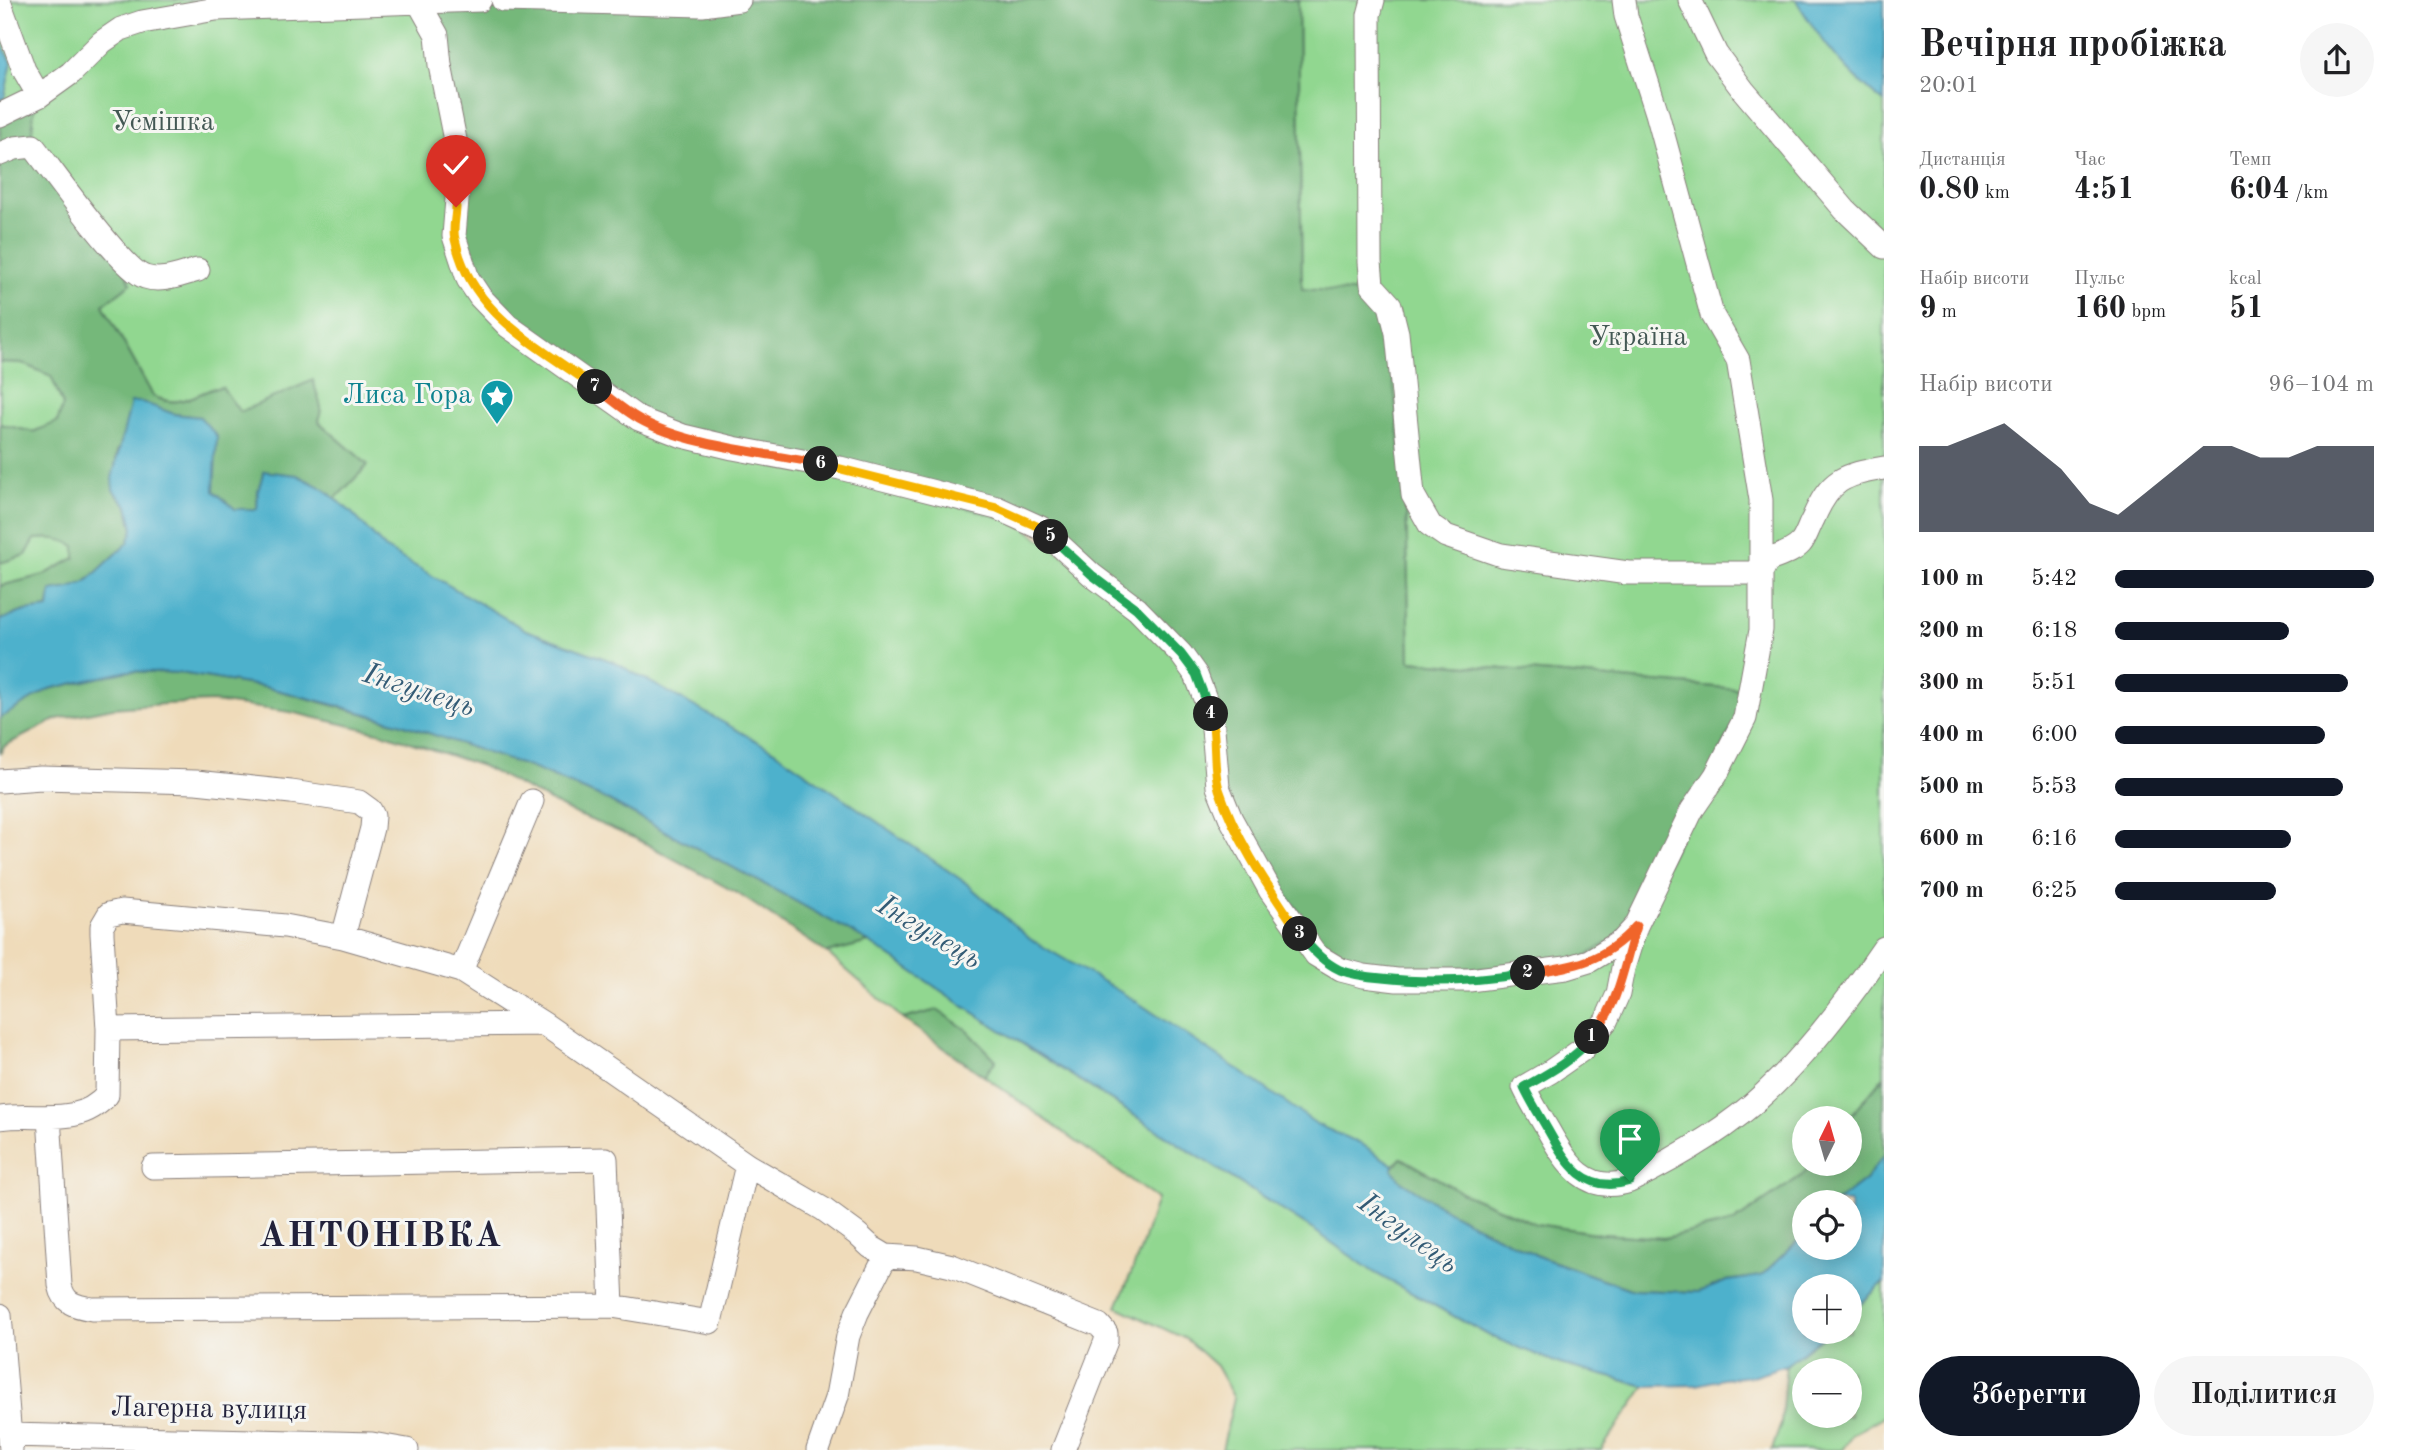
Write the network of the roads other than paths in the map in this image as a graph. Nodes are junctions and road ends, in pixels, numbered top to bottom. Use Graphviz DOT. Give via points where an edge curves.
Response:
graph roads {
  1 [pos="480,0"];
  2 [pos="503,0"];
  3 [pos="739,0"];
  4 [pos="1373,0"];
  5 [pos="1625,0"];
  6 [pos="1690,0"];
  7 [pos="418,1"];
  8 [pos="0,4"];
  9 [pos="39,96"];
  10 [pos="0,115"];
  11 [pos="0,155"];
  12 [pos="1884,247"];
  13 [pos="198,270"];
  14 [pos="1884,468"];
  15 [pos="1761,573"];
  16 [pos="0,780"];
  17 [pos="532,801"];
  18 [pos="1636,926"];
  19 [pos="343,937"];
  20 [pos="1884,947"];
  21 [pos="461,971"];
  22 [pos="544,1024"];
  23 [pos="108,1029"];
  24 [pos="49,1117"];
  25 [pos="0,1118"];
  26 [pos="747,1165"];
  27 [pos="153,1167"];
  28 [pos="887,1256"];
  29 [pos="612,1306"];
  30 [pos="0,1315"];
  31 [pos="10,1443"];
  32 [pos="407,1450"];
  33 [pos="818,1450"];
  34 [pos="1063,1450"];
  1 -- 7 [label="street"];
  2 -- 3 [label="street" via="702,5"];
  4 -- 15 [label="street" via="1369,15 1372,285 1390,305 1397,333 1413,495 1430,526 1501,555 1526,559 1628,573"];
  5 -- 15 [label="street" via="1712,315 1738,360 1761,500"];
  6 -- 12 [label="street" via="1716,54 1743,90 1845,210"];
  7 -- 9 [label="street" via="216,9 142,22 102,42"];
  7 -- 18 [label="street" via="437,35 455,140 459,175 454,236 468,279 480,297 509,326 639,419 683,436 840,468 997,508 1041,528 1137,609 1196,674 1212,717 1219,787 1231,819 1270,890 1317,955 1341,970 1364,976 1469,980 1590,961"];
  8 -- 9 [label="street" via="24,70"];
  9 -- 10 [label="street"];
  11 -- 13 [label="street" via="33,146 122,261 142,276 165,279"];
  14 -- 15 [label="street" via="1841,479 1829,488 1802,542 1767,562"];
  15 -- 18 [label="street" via="1761,630 1745,718 1692,810"];
  16 -- 19 [label="street" via="196,782 359,802 373,816 372,828"];
  17 -- 21 [label="street"];
  18 -- 20 [label="street" via="1606,1021 1583,1049 1524,1087 1567,1163 1583,1177 1604,1185 1650,1171 1719,1129 1766,1093 1812,1043"];
  19 -- 21 [label="street"];
  19 -- 23 [label="street" via="285,926 122,911 109,914 102,926"];
  21 -- 22 [label="street"];
  22 -- 23 [label="street"];
  22 -- 26 [label="street"];
  23 -- 24 [label="street" via="107,1095 91,1110"];
  24 -- 25 [label="street"];
  24 -- 29 [label="street" via="60,1285 70,1305 92,1309"];
  26 -- 28 [label="street" via="823,1209"];
  26 -- 29 [label="street" via="710,1322"];
  27 -- 29 [label="street" via="606,1159"];
  28 -- 33 [label="street" via="856,1313 837,1396"];
  28 -- 34 [label="street" via="952,1266 1099,1325 1106,1341"];
  30 -- 31 [label="street"];
  31 -- 32 [label="street, Лагерна вулиця" via="372,1444"];
}
